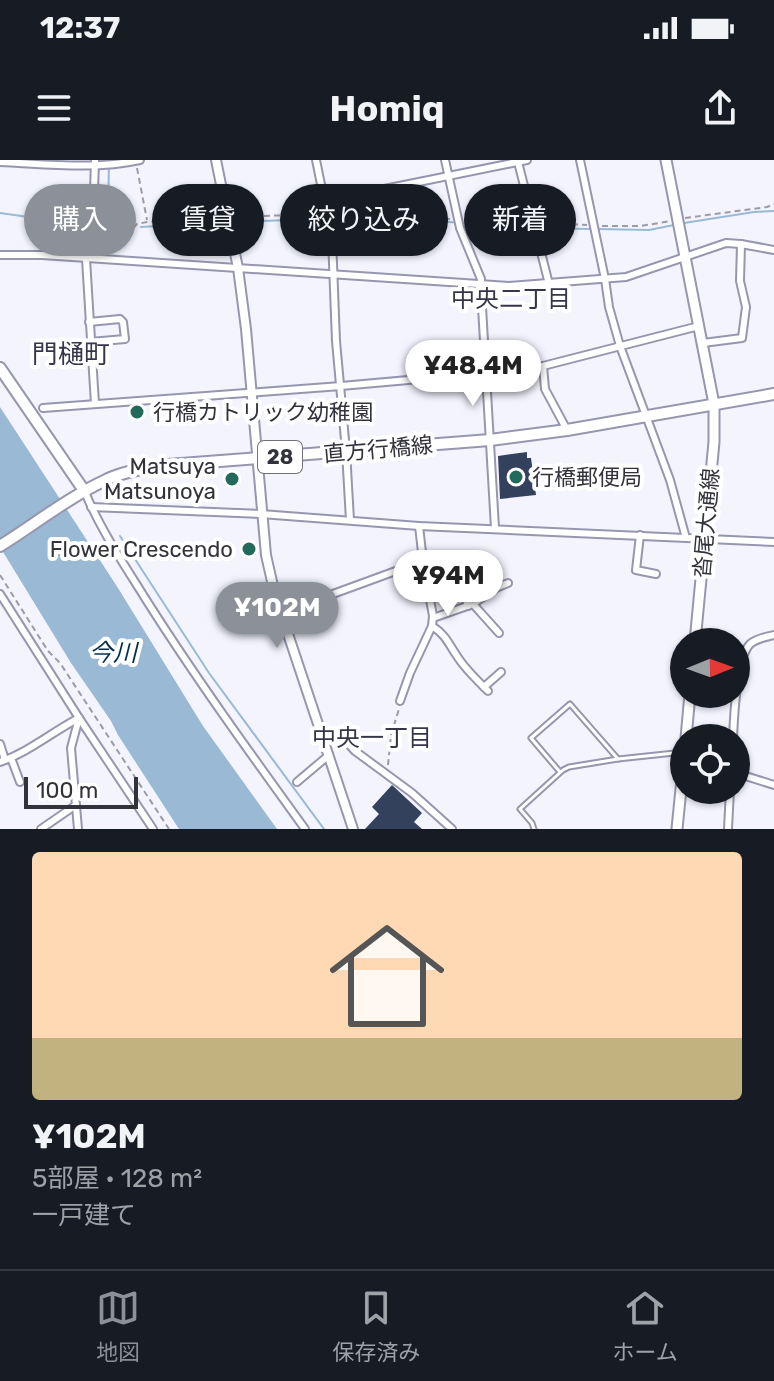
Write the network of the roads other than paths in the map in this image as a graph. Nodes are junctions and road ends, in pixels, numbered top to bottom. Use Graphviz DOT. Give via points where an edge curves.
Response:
graph roads {
  1 [pos="138,160"];
  2 [pos="216,160"];
  3 [pos="316,160"];
  4 [pos="445,160"];
  5 [pos="527,160"];
  6 [pos="580,160"];
  7 [pos="666,160"];
  8 [pos="0,162"];
  9 [pos="518,162"];
  10 [pos="95,163"];
  11 [pos="449,176"];
  12 [pos="321,184"];
  13 [pos="409,184"];
  14 [pos="741,244"];
  15 [pos="774,250"];
  16 [pos="0,255"];
  17 [pos="332,256"];
  18 [pos="685,256"];
  19 [pos="86,259"];
  20 [pos="238,268"];
  21 [pos="333,275"];
  22 [pos="605,279"];
  23 [pos="549,284"];
  24 [pos="482,285"];
  25 [pos="89,322"];
  26 [pos="699,326"];
  27 [pos="90,342"];
  28 [pos="703,343"];
  29 [pos="620,346"];
  30 [pos="543,366"];
  31 [pos="0,368"];
  32 [pos="487,374"];
  33 [pos="341,386"];
  34 [pos="251,392"];
  35 [pos="774,394"];
  36 [pos="95,404"];
  37 [pos="714,404"];
  38 [pos="43,408"];
  39 [pos="646,416"];
  40 [pos="567,430"];
  41 [pos="490,440"];
  42 [pos="346,451"];
  43 [pos="256,459"];
  44 [pos="80,494"];
  45 [pos="91,507"];
  46 [pos="261,514"];
  47 [pos="350,520"];
  48 [pos="419,526"];
  49 [pos="495,528"];
  50 [pos="640,535"];
  51 [pos="686,538"];
  52 [pos="705,539"];
  53 [pos="774,542"];
  54 [pos="0,546"];
  55 [pos="423,561"];
  56 [pos="656,574"];
  57 [pos="460,582"];
  58 [pos="508,583"];
  59 [pos="0,594"];
  60 [pos="471,605"];
  61 [pos="281,613"];
  62 [pos="432,622"];
  63 [pos="696,628"];
  64 [pos="499,633"];
  65 [pos="774,635"];
  66 [pos="501,672"];
  67 [pos="400,701"];
  68 [pos="79,718"];
  69 [pos="734,724"];
  70 [pos="323,737"];
  71 [pos="0,744"];
  72 [pos="670,753"];
  73 [pos="329,755"];
  74 [pos="618,759"];
  75 [pos="5,760"];
  76 [pos="560,772"];
  77 [pos="750,777"];
  78 [pos="20,782"];
  79 [pos="297,782"];
  80 [pos="774,785"];
  81 [pos="680,804"];
  82 [pos="729,804"];
  83 [pos="76,805"];
  84 [pos="41,829"];
  85 [pos="78,829"];
  86 [pos="153,829"];
  87 [pos="305,829"];
  88 [pos="353,829"];
  89 [pos="452,829"];
  90 [pos="534,829"];
  91 [pos="677,829"];
  92 [pos="728,829"];
  1 -- 10 [label="street"];
  2 -- 20 [label="street"];
  3 -- 12 [label="street"];
  4 -- 11 [label="street"];
  5 -- 9 [label="street"];
  6 -- 22 [label="street"];
  7 -- 18 [label="main road, 沓尾大通線"];
  8 -- 10 [label="street"];
  9 -- 11 [label="street"];
  9 -- 23 [label="street"];
  10 -- 19 [label="street"];
  11 -- 13 [label="street"];
  11 -- 24 [label="street" via="457,219"];
  14 -- 15 [label="street"];
  14 -- 18 [label="street" via="726,243"];
  14 -- 28 [label="street" via="746,307 742,338"];
  16 -- 19 [label="street"];
  17 -- 21 [label="street"];
  18 -- 22 [label="street"];
  18 -- 26 [label="main road, 沓尾大通線"];
  19 -- 20 [label="street"];
  19 -- 25 [label="street"];
  20 -- 21 [label="street"];
  20 -- 34 [label="street"];
  21 -- 24 [label="street"];
  21 -- 33 [label="street"];
  22 -- 23 [label="street"];
  22 -- 29 [label="street"];
  23 -- 24 [label="street"];
  24 -- 32 [label="street"];
  25 -- 27 [label="street"];
  25 -- 27 [label="street" via="120,319 125,339"];
  26 -- 28 [label="main road, 沓尾大通線"];
  26 -- 29 [label="street"];
  27 -- 36 [label="street"];
  28 -- 37 [label="main road, 沓尾大通線"];
  29 -- 30 [label="street"];
  29 -- 39 [label="street"];
  30 -- 32 [label="street"];
  30 -- 40 [label="street" via="545,389"];
  31 -- 44 [label="main road"];
  32 -- 33 [label="street"];
  32 -- 41 [label="street"];
  33 -- 34 [label="street"];
  33 -- 42 [label="street"];
  34 -- 36 [label="street"];
  34 -- 43 [label="street"];
  35 -- 37 [label="main road, 直方行橋線 / 28"];
  36 -- 38 [label="street"];
  37 -- 39 [label="main road, 直方行橋線 / 28"];
  37 -- 52 [label="main road, 沓尾大通線"];
  39 -- 40 [label="main road, 直方行橋線 / 28"];
  39 -- 51 [label="street"];
  40 -- 41 [label="main road, 直方行橋線 / 28"];
  41 -- 42 [label="main road, 直方行橋線 / 28"];
  41 -- 49 [label="street"];
  42 -- 43 [label="main road, 直方行橋線 / 28"];
  42 -- 47 [label="street"];
  43 -- 44 [label="main road, 直方行橋線 / 28" via="129,471"];
  43 -- 46 [label="street"];
  44 -- 45 [label="street"];
  44 -- 54 [label="main road, 直方行橋線 / 28"];
  45 -- 46 [label="street"];
  45 -- 87 [label="street" via="188,666"];
  46 -- 47 [label="street"];
  46 -- 61 [label="street"];
  47 -- 48 [label="street"];
  48 -- 49 [label="street"];
  48 -- 55 [label="street"];
  49 -- 50 [label="street"];
  50 -- 51 [label="street"];
  50 -- 56 [label="street" via="636,570"];
  51 -- 52 [label="street"];
  52 -- 53 [label="street"];
  52 -- 63 [label="main road, 沓尾大通線"];
  55 -- 61 [label="street"];
  55 -- 62 [label="street"];
  57 -- 60 [label="street"];
  58 -- 60 [label="street"];
  59 -- 68 [label="street"];
  60 -- 62 [label="street"];
  60 -- 64 [label="street"];
  61 -- 70 [label="street"];
  62 -- 66 [label="street" via="486,689"];
  62 -- 67 [label="street"];
  65 -- 69 [label="street" via="757,639 745,652"];
  68 -- 75 [label="street"];
  68 -- 83 [label="street" via="71,748"];
  68 -- 86 [label="street"];
  70 -- 73 [label="street"];
  70 -- 89 [label="street" via="342,737"];
  71 -- 75 [label="street"];
  72 -- 74 [label="lane"];
  73 -- 79 [label="street"];
  73 -- 88 [label="street"];
  74 -- 76 [label="lane"];
  74 -- 76 [label="lane" via="570,704 531,738"];
  75 -- 78 [label="street"];
  76 -- 90 [label="lane" via="520,809"];
  77 -- 80 [label="street"];
  81 -- 91 [label="main road"];
  82 -- 92 [label="street"];
  83 -- 84 [label="street"];
  83 -- 85 [label="street"];
}
